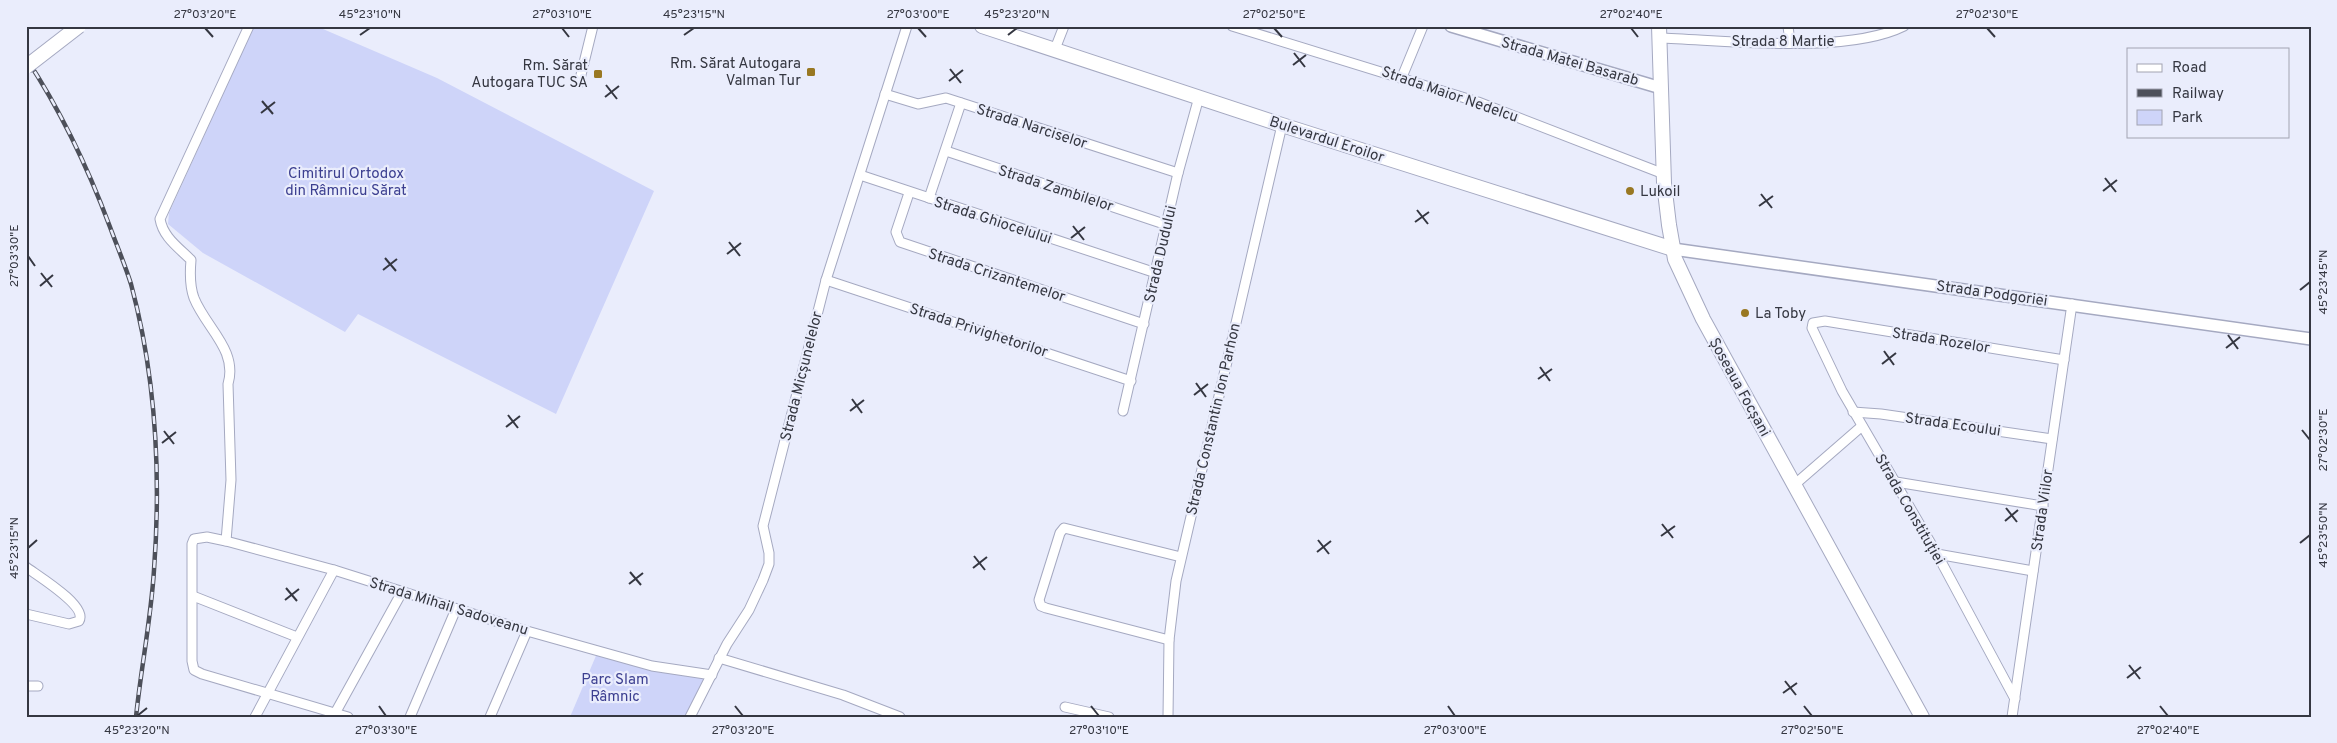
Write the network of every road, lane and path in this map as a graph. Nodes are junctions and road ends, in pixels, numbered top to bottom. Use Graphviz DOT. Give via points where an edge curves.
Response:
graph roads {
  1 [pos="79,26"];
  2 [pos="249,26"];
  3 [pos="593,26"];
  4 [pos="906,26"];
  5 [pos="982,26"];
  6 [pos="1064,26"];
  7 [pos="1232,26"];
  8 [pos="1423,26"];
  9 [pos="1450,26"];
  10 [pos="1788,26"];
  11 [pos="1904,26"];
  12 [pos="1659,32"];
  13 [pos="1790,43"];
  14 [pos="1055,50"];
  15 [pos="26,67"];
  16 [pos="1402,77"];
  17 [pos="579,83"];
  18 [pos="1661,88"];
  19 [pos="885,94"];
  20 [pos="1199,97"];
  21 [pos="961,103"];
  22 [pos="1282,124"];
  23 [pos="946,151"];
  24 [pos="1178,173"];
  25 [pos="1664,174"];
  26 [pos="860,175"];
  27 [pos="909,193"];
  28 [pos="930,198"];
  29 [pos="1166,225"];
  30 [pos="1673,249"];
  31 [pos="1156,273"];
  32 [pos="826,280"];
  33 [pos="2072,304"];
  34 [pos="1818,321"];
  35 [pos="1144,324"];
  36 [pos="2311,339"];
  37 [pos="2064,360"];
  38 [pos="1131,381"];
  39 [pos="1123,411"];
  40 [pos="1853,412"];
  41 [pos="1862,426"];
  42 [pos="2052,439"];
  43 [pos="1896,482"];
  44 [pos="1793,486"];
  45 [pos="2043,506"];
  46 [pos="226,541"];
  47 [pos="1936,554"];
  48 [pos="1181,557"];
  49 [pos="26,567"];
  50 [pos="334,570"];
  51 [pos="2033,571"];
  52 [pos="402,592"];
  53 [pos="192,596"];
  54 [pos="456,609"];
  55 [pos="26,614"];
  56 [pos="527,631"];
  57 [pos="297,637"];
  58 [pos="1169,640"];
  59 [pos="719,658"];
  60 [pos="712,675"];
  61 [pos="26,686"];
  62 [pos="38,686"];
  63 [pos="268,693"];
  64 [pos="2015,698"];
  65 [pos="1065,707"];
  66 [pos="334,715"];
  67 [pos="255,717"];
  68 [pos="348,717"];
  69 [pos="410,717"];
  70 [pos="490,717"];
  71 [pos="690,717"];
  72 [pos="900,717"];
  73 [pos="1110,717"];
  74 [pos="1168,717"];
  75 [pos="1922,717"];
  76 [pos="2012,717"];
  1 -- 15 [label="main road, bridge"];
  2 -- 46 [label="street" via="160,219 169,238 191,260 194,297 230,362 230,480"];
  3 -- 17 [label="street"];
  4 -- 19 [label="street, Strada Micșunelelor"];
  5 -- 14 [label="main road, Bulevardul Eroilor"];
  6 -- 14 [label="street"];
  7 -- 16 [label="street, Strada Maior Nedelcu"];
  8 -- 16 [label="street"];
  9 -- 18 [label="street, Strada Matei Basarab"];
  10 -- 13 [label="street"];
  11 -- 13 [label="street, Strada 8 Martie" via="1855,40"];
  12 -- 13 [label="street, Strada 8 Martie"];
  12 -- 18 [label="main road, Șoseaua Focșani"];
  14 -- 20 [label="main road, Bulevardul Eroilor"];
  16 -- 25 [label="street, Strada Maior Nedelcu" via="1478,102"];
  18 -- 25 [label="main road, Șoseaua Focșani"];
  19 -- 21 [label="street, Strada Narciselor" via="918,104 946,98"];
  19 -- 26 [label="street, Strada Micșunelelor"];
  20 -- 22 [label="main road, Bulevardul Eroilor"];
  20 -- 24 [label="street, Strada Dudului"];
  21 -- 23 [label="street"];
  21 -- 24 [label="street, Strada Narciselor"];
  22 -- 30 [label="main road, Bulevardul Eroilor"];
  22 -- 48 [label="street, Strada Constantin Ion Parhon"];
  23 -- 28 [label="street"];
  23 -- 29 [label="street, Strada Zambilelor"];
  24 -- 29 [label="street, Strada Dudului"];
  25 -- 30 [label="main road, Șoseaua Focșani"];
  26 -- 27 [label="street, Strada Ghiocelului"];
  26 -- 32 [label="street, Strada Micșunelelor"];
  27 -- 28 [label="street, Strada Ghiocelului"];
  27 -- 35 [label="street, Strada Crizantemelor" via="896,232 900,242"];
  28 -- 31 [label="street, Strada Ghiocelului"];
  29 -- 31 [label="street, Strada Dudului"];
  30 -- 33 [label="street, Strada Podgoriei"];
  30 -- 44 [label="main road, Șoseaua Focșani" via="1703,319"];
  31 -- 35 [label="street, Strada Dudului"];
  32 -- 38 [label="street, Strada Privighetorilor"];
  32 -- 59 [label="street, Strada Micșunelelor" via="763,526 769,564 758,595"];
  33 -- 36 [label="street, Strada Podgoriei"];
  33 -- 37 [label="street, Strada Viilor"];
  34 -- 37 [label="street, Strada Rozelor"];
  34 -- 40 [label="street, Strada Constituției" via="1813,323 1814,334"];
  35 -- 38 [label="street, Strada Dudului"];
  37 -- 42 [label="street, Strada Viilor"];
  38 -- 39 [label="street, Strada Dudului"];
  40 -- 41 [label="street, Strada Constituției"];
  40 -- 42 [label="street, Strada Ecoului"];
  41 -- 43 [label="street, Strada Constituției"];
  41 -- 44 [label="street"];
  42 -- 45 [label="street, Strada Viilor"];
  43 -- 45 [label="street"];
  43 -- 47 [label="street, Strada Constituției"];
  44 -- 75 [label="main road, Șoseaua Focșani"];
  45 -- 51 [label="street, Strada Viilor"];
  46 -- 50 [label="street, Strada Mihail Sadoveanu"];
  46 -- 53 [label="street, Strada Mihail Sadoveanu" via="194,539"];
  47 -- 51 [label="street"];
  47 -- 64 [label="street, Strada Constituției"];
  48 -- 58 [label="street, Strada Constantin Ion Parhon"];
  48 -- 58 [label="street" via="1064,528 1039,600 1046,608"];
  49 -- 55 [label="street" via="78,608 81,616 79,621 70,624"];
  50 -- 52 [label="street, Strada Mihail Sadoveanu"];
  50 -- 57 [label="street"];
  51 -- 64 [label="street, Strada Viilor"];
  52 -- 54 [label="street, Strada Mihail Sadoveanu"];
  52 -- 66 [label="street"];
  53 -- 57 [label="street"];
  53 -- 63 [label="street" via="194,670"];
  54 -- 56 [label="street, Strada Mihail Sadoveanu"];
  54 -- 69 [label="street"];
  56 -- 60 [label="street, Strada Mihail Sadoveanu" via="652,666"];
  56 -- 70 [label="street"];
  57 -- 63 [label="street"];
  58 -- 74 [label="street, Strada Constantin Ion Parhon"];
  59 -- 60 [label="street, Strada Micșunelelor"];
  59 -- 72 [label="street"];
  60 -- 71 [label="street, Strada Micșunelelor"];
  61 -- 62 [label="street"];
  63 -- 66 [label="street"];
  63 -- 67 [label="street"];
  64 -- 76 [label="street, Strada Viilor"];
  65 -- 73 [label="street"];
  66 -- 68 [label="street"];
}
